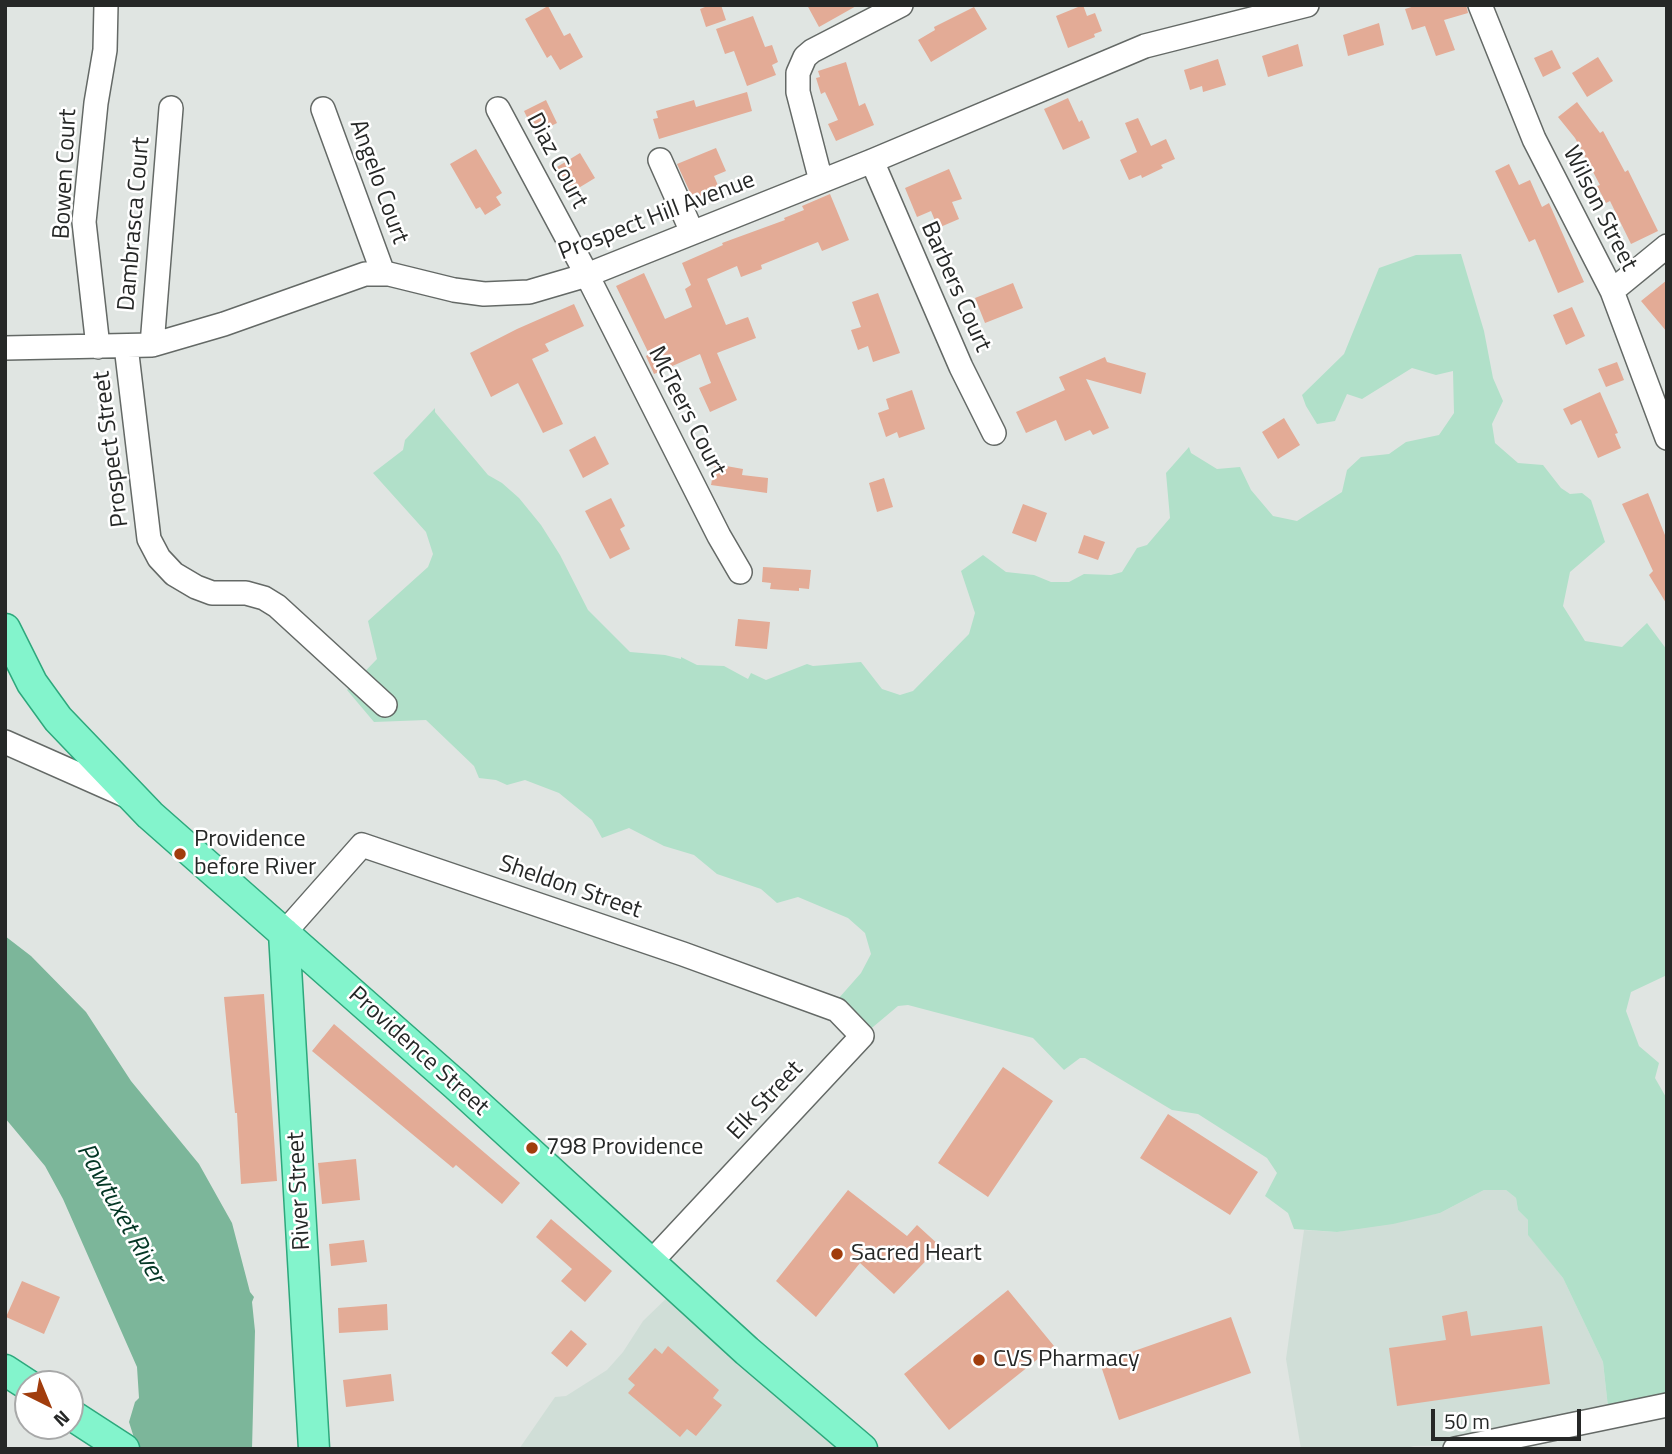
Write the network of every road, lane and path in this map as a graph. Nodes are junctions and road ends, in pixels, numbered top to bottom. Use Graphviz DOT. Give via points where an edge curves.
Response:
graph roads {
  1 [pos="106,5"];
  2 [pos="901,5"];
  3 [pos="1307,5"];
  4 [pos="1480,5"];
  5 [pos="171,108"];
  6 [pos="323,109"];
  7 [pos="498,109"];
  8 [pos="660,160"];
  9 [pos="872,161"];
  10 [pos="821,181"];
  11 [pos="692,232"];
  12 [pos="1667,246"];
  13 [pos="383,273"];
  14 [pos="587,275"];
  15 [pos="1612,291"];
  16 [pos="152,345"];
  17 [pos="126,346"];
  18 [pos="98,347"];
  19 [pos="5,348"];
  20 [pos="994,433"];
  21 [pos="1667,438"];
  22 [pos="740,572"];
  23 [pos="5,629"];
  24 [pos="386,705"];
  25 [pos="5,723"];
  26 [pos="5,742"];
  27 [pos="40,756"];
  28 [pos="137,801"];
  29 [pos="284,933"];
  30 [pos="862,1036"];
  31 [pos="650,1262"];
  32 [pos="1667,1405"];
  33 [pos="84,1423"];
  34 [pos="1492,1446"];
  35 [pos="124,1449"];
  36 [pos="314,1449"];
  37 [pos="862,1449"];
  38 [pos="1455,1449"];
  1 -- 18 [label="street, Bowen Court" via="85,222"];
  2 -- 10 [label="street" via="805,57 798,73 798,92"];
  3 -- 9 [label="street, Prospect Hill Avenue" via="1145,46"];
  4 -- 15 [label="street, Wilson Street" via="1534,139"];
  5 -- 16 [label="street, Dambrasca Court"];
  6 -- 13 [label="street, Angelo Court"];
  7 -- 14 [label="street, Diaz Court"];
  8 -- 11 [label="street"];
  9 -- 10 [label="street, Prospect Hill Avenue"];
  9 -- 20 [label="street, Barbers Court"];
  10 -- 11 [label="street, Prospect Hill Avenue"];
  11 -- 14 [label="street, Prospect Hill Avenue"];
  12 -- 15 [label="street"];
  13 -- 14 [label="street, Prospect Hill Avenue" via="454,290 500,295 529,292"];
  13 -- 16 [label="street, Prospect Hill Avenue" via="359,275 270,309"];
  14 -- 22 [label="street, McTeers Court"];
  15 -- 21 [label="street, Wilson Street"];
  16 -- 17 [label="street, Prospect Hill Avenue"];
  17 -- 18 [label="street, Prospect Hill Avenue"];
  17 -- 24 [label="street, Prospect Street" via="149,539 159,558 196,587 212,593 246,593 277,606"];
  18 -- 19 [label="street, Prospect Hill Avenue"];
  23 -- 28 [label="main road, Providence Street" via="45,703"];
  25 -- 27 [label="street"];
  26 -- 27 [label="street"];
  27 -- 28 [label="street"];
  28 -- 29 [label="main road, Providence Street"];
  29 -- 30 [label="street, Sheldon Street" via="362,845 837,1010"];
  29 -- 31 [label="main road, Providence Street"];
  29 -- 36 [label="main road, River Street"];
  30 -- 31 [label="street, Elk Street"];
  31 -- 37 [label="main road, Providence Street"];
  32 -- 34 [label="street"];
  33 -- 35 [label="main road"];
  34 -- 38 [label="street"];
}
